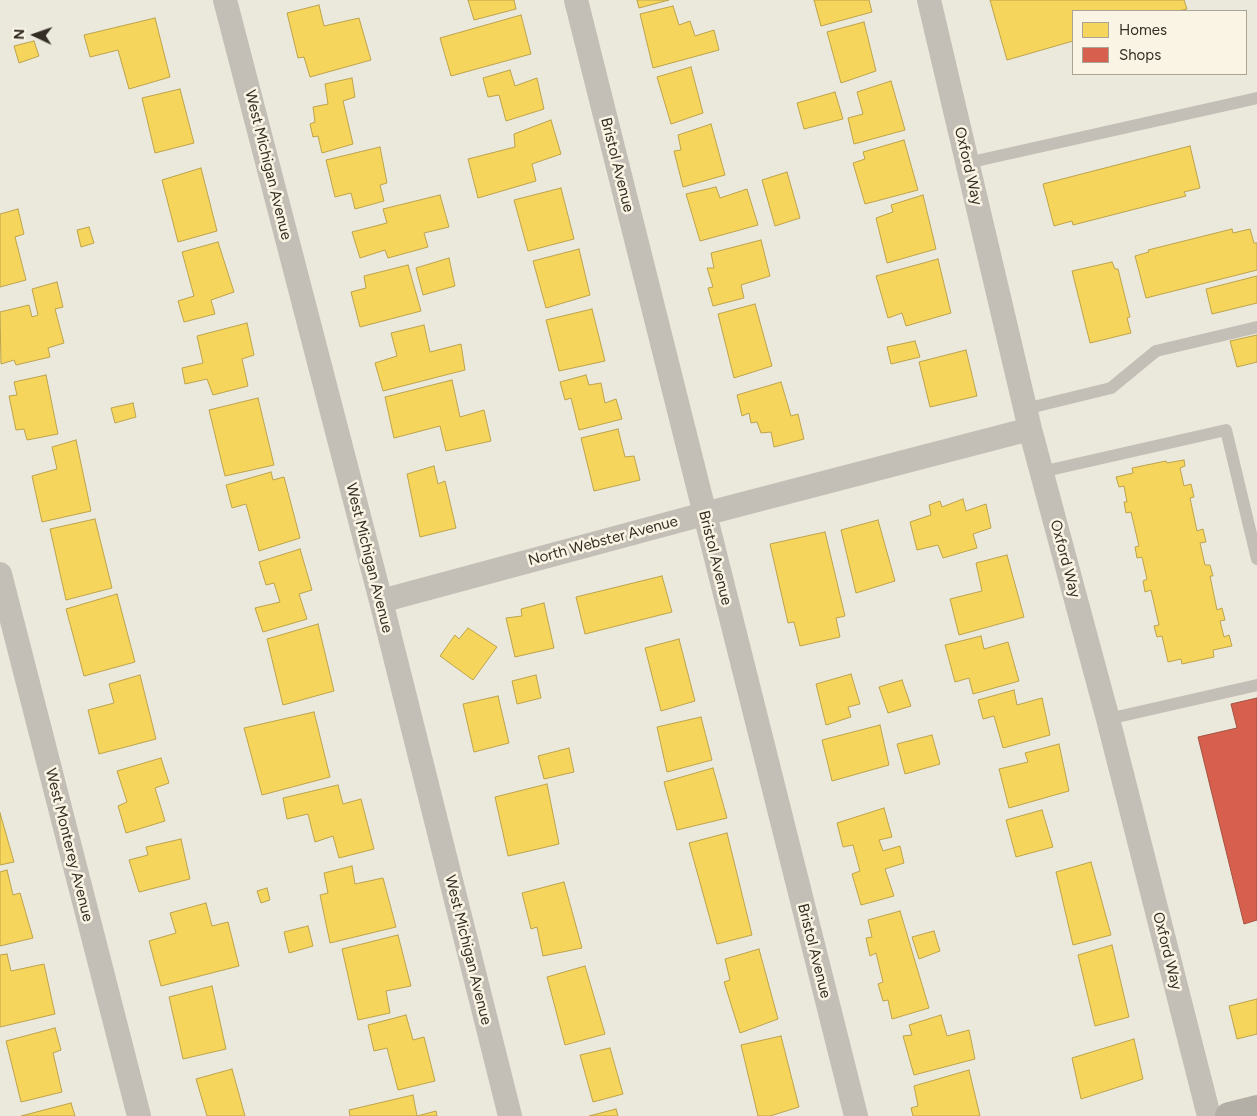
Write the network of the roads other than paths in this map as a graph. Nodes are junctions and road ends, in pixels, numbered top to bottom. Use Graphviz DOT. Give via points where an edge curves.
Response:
graph roads {
  1 [pos="225,0"];
  2 [pos="576,0"];
  3 [pos="929,0"];
  4 [pos="1257,98"];
  5 [pos="967,163"];
  6 [pos="1257,327"];
  7 [pos="1028,419"];
  8 [pos="1041,472"];
  9 [pos="704,514"];
  10 [pos="1257,559"];
  11 [pos="0,574"];
  12 [pos="380,601"];
  13 [pos="1257,685"];
  14 [pos="1108,718"];
  15 [pos="1257,1109"];
  16 [pos="139,1116"];
  17 [pos="510,1116"];
  18 [pos="856,1116"];
  19 [pos="1209,1116"];
  20 [pos="1229,1116"];
  1 -- 12 [label="street, West Michigan Avenue"];
  2 -- 9 [label="street, Bristol Avenue"];
  3 -- 5 [label="street, Oxford Way"];
  4 -- 5 [label="lane"];
  5 -- 7 [label="street, Oxford Way"];
  6 -- 7 [label="lane" via="1156,351 1111,388"];
  7 -- 8 [label="street, Oxford Way"];
  7 -- 9 [label="street, North Webster Avenue"];
  8 -- 10 [label="lane" via="1226,430"];
  8 -- 14 [label="street, Oxford Way"];
  9 -- 12 [label="street, North Webster Avenue"];
  9 -- 18 [label="street, Bristol Avenue"];
  11 -- 16 [label="street, West Monterey Avenue"];
  12 -- 17 [label="street, West Michigan Avenue"];
  13 -- 14 [label="lane"];
  14 -- 19 [label="street, Oxford Way"];
  15 -- 20 [label="street"];
}
